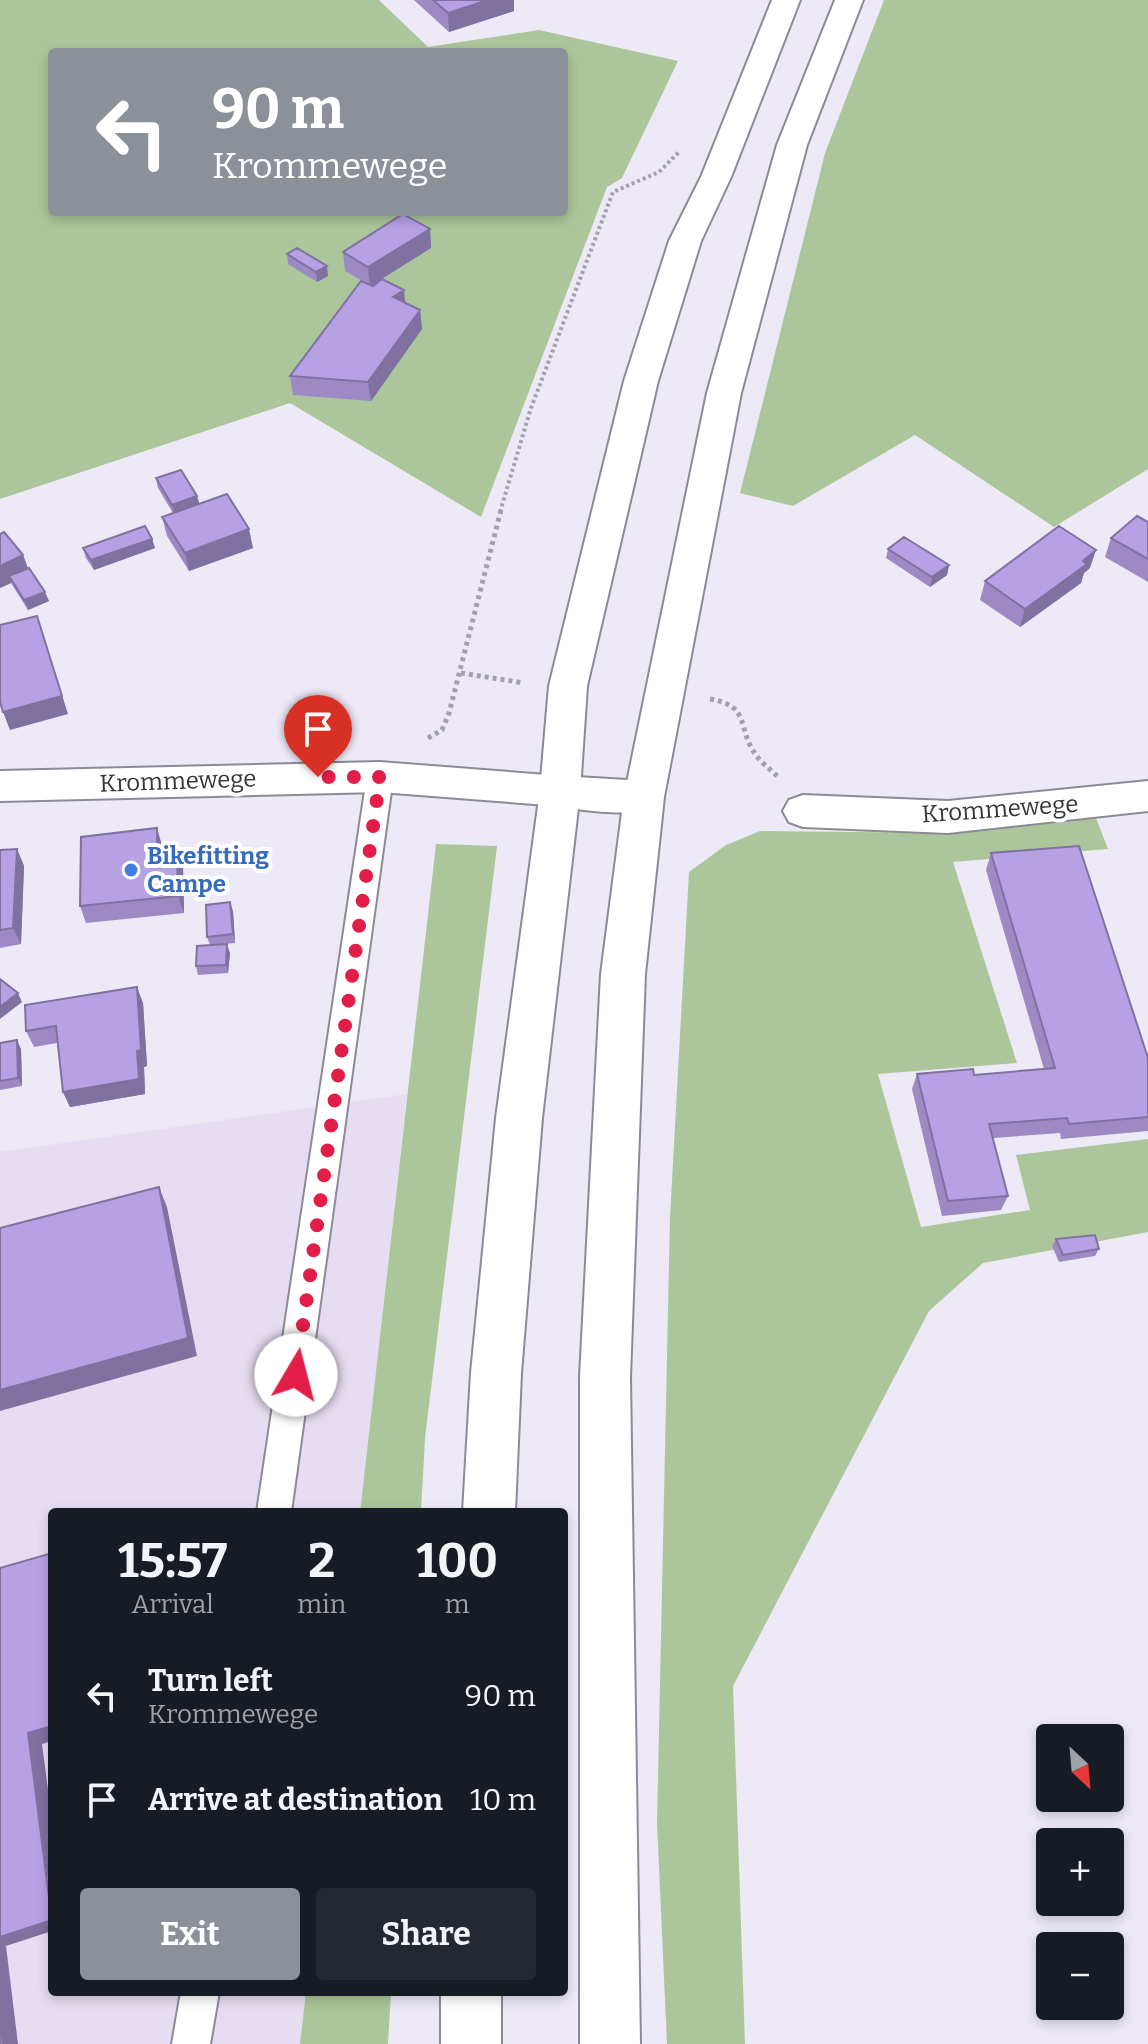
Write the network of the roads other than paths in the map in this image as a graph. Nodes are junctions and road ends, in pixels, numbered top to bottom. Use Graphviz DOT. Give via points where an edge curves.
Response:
graph roads {
  1 [pos="786,0"];
  2 [pos="849,0"];
  3 [pos="380,777"];
  4 [pos="0,786"];
  5 [pos="560,791"];
  6 [pos="1148,796"];
  7 [pos="644,797"];
  8 [pos="803,811"];
  9 [pos="275,1508"];
  10 [pos="489,1508"];
  11 [pos="199,1996"];
  12 [pos="471,1996"];
  13 [pos="191,2044"];
  14 [pos="471,2044"];
  15 [pos="610,2044"];
  1 -- 5 [label="main road" via="685,241 641,381 568,686"];
  2 -- 7 [label="main road" via="792,145 724,393"];
  3 -- 4 [label="main road, Krommewege"];
  3 -- 5 [label="main road, Krommewege"];
  3 -- 9 [label="lane"];
  5 -- 7 [label="main road, Krommewege"];
  5 -- 10 [label="main road" via="519,1118"];
  6 -- 8 [label="main road, Krommewege" via="948,817"];
  7 -- 15 [label="main road" via="623,974 605,1377"];
  11 -- 13 [label="lane"];
  12 -- 14 [label="main road"];
}
